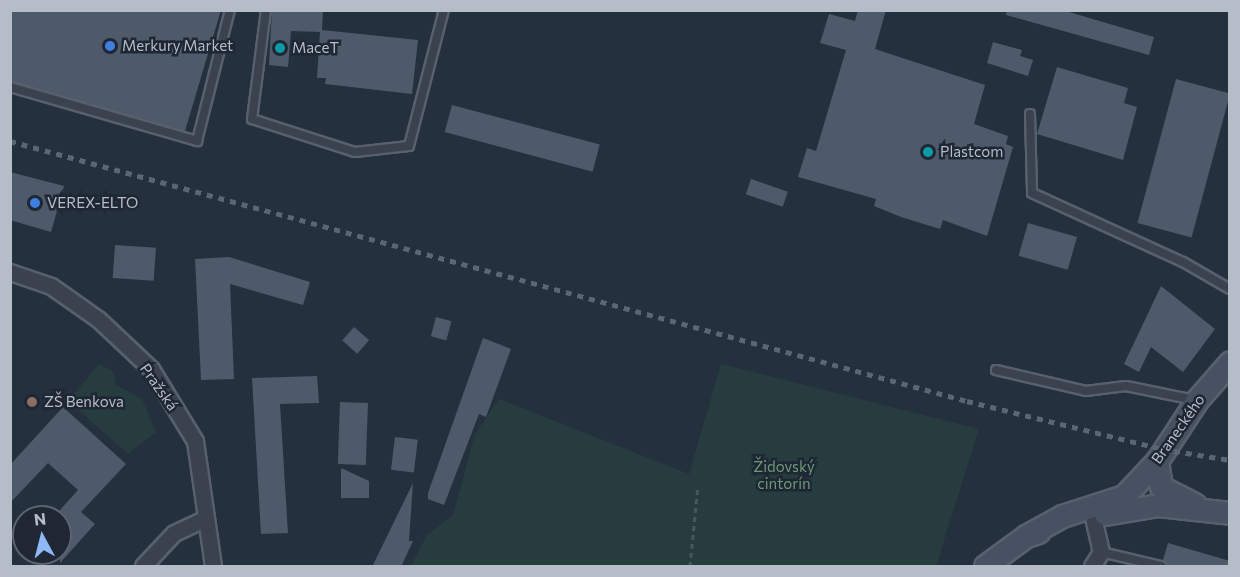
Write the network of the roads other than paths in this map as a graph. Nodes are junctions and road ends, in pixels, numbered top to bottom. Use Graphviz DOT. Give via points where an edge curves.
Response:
graph roads {
  1 [pos="230,10"];
  2 [pos="266,10"];
  3 [pos="444,10"];
  4 [pos="10,87"];
  5 [pos="1030,114"];
  6 [pos="10,272"];
  7 [pos="1230,289"];
  8 [pos="1228,365"];
  9 [pos="996,370"];
  10 [pos="1197,400"];
  11 [pos="1157,461"];
  12 [pos="1206,510"];
  13 [pos="1230,513"];
  14 [pos="1093,517"];
  15 [pos="206,518"];
  16 [pos="1026,536"];
  17 [pos="1101,552"];
  18 [pos="143,567"];
  19 [pos="213,567"];
  20 [pos="985,567"];
  21 [pos="1092,567"];
  22 [pos="1161,567"];
  1 -- 4 [label="lane" via="197,141"];
  2 -- 3 [label="lane" via="252,119 355,152 409,146"];
  5 -- 7 [label="lane" via="1032,193 1183,262"];
  6 -- 15 [label="street, Pražská" via="51,286 98,320 151,369 195,441"];
  8 -- 10 [label="street, Braneckého"];
  9 -- 10 [label="lane" via="1086,391 1126,386"];
  10 -- 11 [label="street, Braneckého"];
  11 -- 12 [label="street" via="1161,487"];
  11 -- 16 [label="street, Braneckého" via="1124,496 1062,516"];
  12 -- 13 [label="street"];
  12 -- 14 [label="street" via="1158,505"];
  14 -- 16 [label="street"];
  14 -- 17 [label="street"];
  15 -- 18 [label="street" via="174,533"];
  15 -- 19 [label="street, Pražská"];
  16 -- 20 [label="street"];
  17 -- 21 [label="street"];
  17 -- 22 [label="lane"];
}
